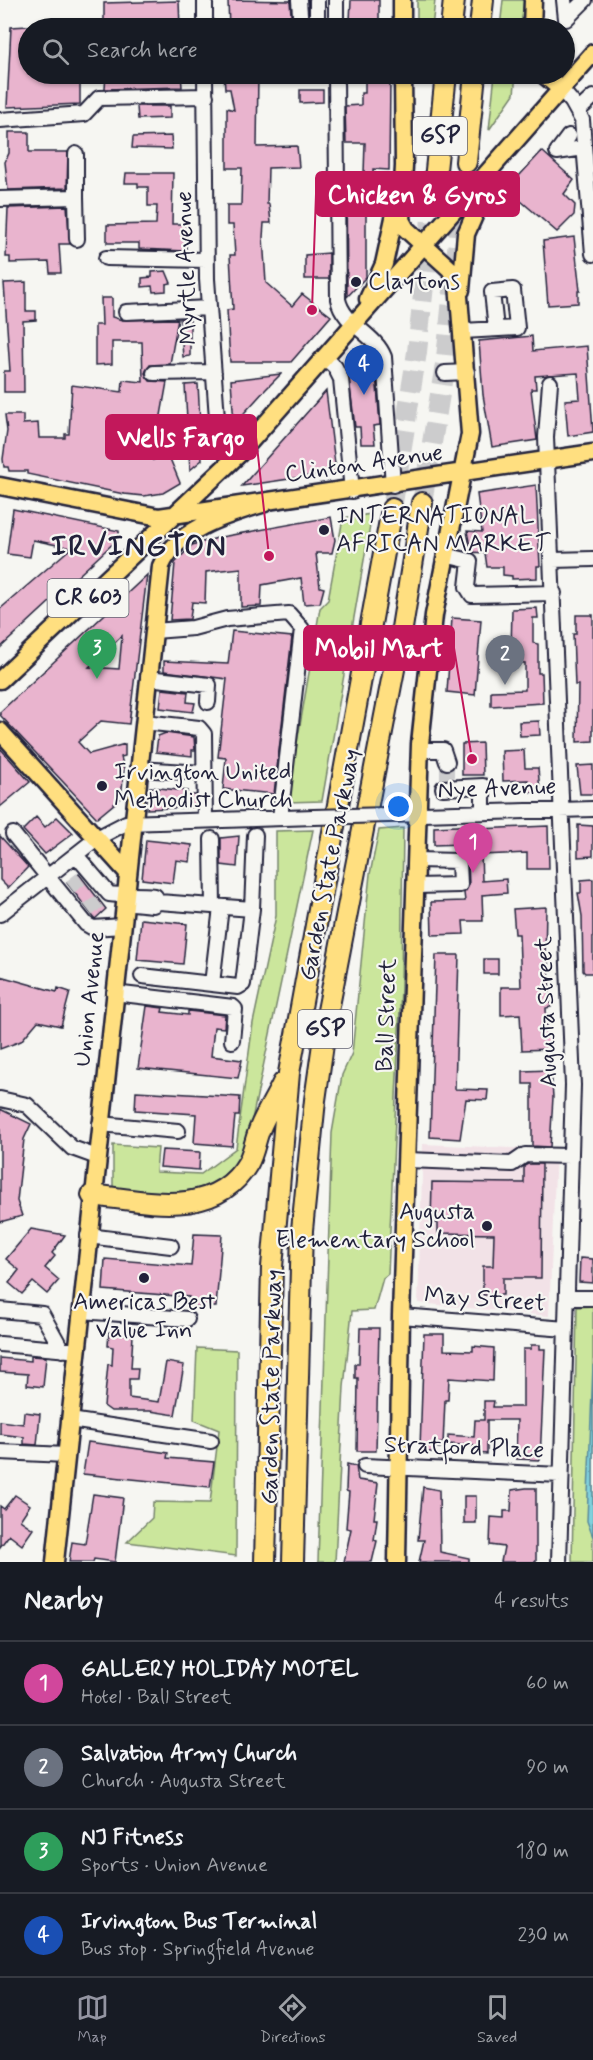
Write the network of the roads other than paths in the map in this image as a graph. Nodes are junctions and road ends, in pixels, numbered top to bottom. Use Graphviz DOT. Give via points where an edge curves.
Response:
graph roads {
  1 [pos="205,0"];
  2 [pos="299,0"];
  3 [pos="317,0"];
  4 [pos="336,0"];
  5 [pos="402,0"];
  6 [pos="454,0"];
  7 [pos="483,0"];
  8 [pos="533,0"];
  9 [pos="564,0"];
  10 [pos="585,0"];
  11 [pos="205,18"];
  12 [pos="300,18"];
  13 [pos="317,18"];
  14 [pos="336,18"];
  15 [pos="402,18"];
  16 [pos="452,18"];
  17 [pos="481,18"];
  18 [pos="532,18"];
  19 [pos="566,18"];
  20 [pos="567,18"];
  21 [pos="593,53"];
  22 [pos="575,74"];
  23 [pos="205,84"];
  24 [pos="336,84"];
  25 [pos="403,84"];
  26 [pos="445,84"];
  27 [pos="474,84"];
  28 [pos="554,84"];
  29 [pos="566,84"];
  30 [pos="561,90"];
  31 [pos="206,96"];
  32 [pos="593,97"];
  33 [pos="578,111"];
  34 [pos="0,120"];
  35 [pos="569,136"];
  36 [pos="584,148"];
  37 [pos="76,154"];
  38 [pos="503,155"];
  39 [pos="466,162"];
  40 [pos="401,188"];
  41 [pos="76,197"];
  42 [pos="0,199"];
  43 [pos="433,199"];
  44 [pos="77,239"];
  45 [pos="423,245"];
  46 [pos="593,254"];
  47 [pos="105,258"];
  48 [pos="207,260"];
  49 [pos="461,300"];
  50 [pos="209,308"];
  51 [pos="126,312"];
  52 [pos="354,323"];
  53 [pos="496,329"];
  54 [pos="463,331"];
  55 [pos="324,357"];
  56 [pos="214,372"];
  57 [pos="467,372"];
  58 [pos="154,373"];
  59 [pos="445,373"];
  60 [pos="549,383"];
  61 [pos="240,453"];
  62 [pos="593,453"];
  63 [pos="549,460"];
  64 [pos="464,474"];
  65 [pos="393,485"];
  66 [pos="0,486"];
  67 [pos="352,490"];
  68 [pos="265,503"];
  69 [pos="422,503"];
  70 [pos="392,508"];
  71 [pos="176,516"];
  72 [pos="445,555"];
  73 [pos="593,559"];
  74 [pos="552,560"];
  75 [pos="554,593"];
  76 [pos="154,632"];
  77 [pos="148,678"];
  78 [pos="0,680"];
  79 [pos="208,702"];
  80 [pos="144,722"];
  81 [pos="0,731"];
  82 [pos="420,750"];
  83 [pos="444,760"];
  84 [pos="139,769"];
  85 [pos="203,774"];
  86 [pos="593,809"];
  87 [pos="561,810"];
  88 [pos="483,812"];
  89 [pos="444,813"];
  90 [pos="418,814"];
  91 [pos="280,818"];
  92 [pos="205,820"];
  93 [pos="133,822"];
  94 [pos="13,834"];
  95 [pos="255,835"];
  96 [pos="98,838"];
  97 [pos="213,839"];
  98 [pos="76,855"];
  99 [pos="417,860"];
  100 [pos="127,872"];
  101 [pos="49,876"];
  102 [pos="416,886"];
  103 [pos="115,897"];
  104 [pos="217,907"];
  105 [pos="252,909"];
  106 [pos="0,914"];
  107 [pos="122,926"];
  108 [pos="142,976"];
  109 [pos="212,984"];
  110 [pos="114,993"];
  111 [pos="232,1041"];
  112 [pos="289,1073"];
  113 [pos="0,1099"];
  114 [pos="100,1124"];
  115 [pos="178,1131"];
  116 [pos="571,1156"];
  117 [pos="97,1157"];
  118 [pos="407,1160"];
  119 [pos="93,1195"];
  120 [pos="88,1236"];
  121 [pos="171,1246"];
  122 [pos="593,1298"];
  123 [pos="567,1299"];
  124 [pos="0,1310"];
  125 [pos="81,1311"];
  126 [pos="401,1316"];
  127 [pos="187,1319"];
  128 [pos="566,1329"];
  129 [pos="0,1344"];
  130 [pos="69,1350"];
  131 [pos="70,1420"];
  132 [pos="211,1441"];
  133 [pos="0,1452"];
  134 [pos="66,1455"];
  135 [pos="366,1466"];
  136 [pos="399,1470"];
  137 [pos="561,1475"];
  138 [pos="55,1562"];
  139 [pos="265,1562"];
  140 [pos="293,1562"];
  141 [pos="397,1562"];
  142 [pos="559,1562"];
  1 -- 11 [label="street"];
  2 -- 12 [label="street"];
  3 -- 13 [label="street"];
  4 -- 14 [label="street"];
  5 -- 15 [label="main road"];
  6 -- 16 [label="highway"];
  7 -- 17 [label="highway"];
  8 -- 18 [label="main road"];
  9 -- 19 [label="street"];
  10 -- 20 [label="street"];
  21 -- 22 [label="main road, CR 603"];
  23 -- 31 [label="street, Myrtle Avenue"];
  24 -- 52 [label="street" via="338,299"];
  25 -- 40 [label="main road"];
  26 -- 43 [label="highway, GSP"];
  27 -- 39 [label="highway, GSP"];
  28 -- 30 [label="main road"];
  29 -- 30 [label="main road, CR 603"];
  30 -- 33 [label="street"];
  30 -- 38 [label="main road, CR 603"];
  31 -- 34 [label="street" via="99,98 84,114"];
  31 -- 48 [label="street, Myrtle Avenue"];
  32 -- 33 [label="street"];
  33 -- 36 [label="street"];
  35 -- 36 [label="street" via="556,152"];
  36 -- 46 [label="street"];
  37 -- 41 [label="street"];
  38 -- 45 [label="main road, CR 603"];
  38 -- 49 [label="main road" via="468,227"];
  40 -- 45 [label="main road" via="402,225"];
  40 -- 52 [label="main road" via="384,264"];
  41 -- 42 [label="street"];
  41 -- 44 [label="street"];
  45 -- 49 [label="main road" via="453,273"];
  45 -- 52 [label="main road, CR 603"];
  47 -- 48 [label="street"];
  48 -- 50 [label="street, Myrtle Avenue"];
  49 -- 54 [label="main road, Ball Street"];
  50 -- 51 [label="street"];
  50 -- 56 [label="street, Myrtle Avenue"];
  52 -- 55 [label="main road, CR 603"];
  52 -- 65 [label="street" via="375,341 384,357"];
  53 -- 54 [label="street"];
  54 -- 57 [label="main road, Ball Street"];
  55 -- 61 [label="main road, CR 603"];
  55 -- 67 [label="street" via="342,379"];
  56 -- 58 [label="street"];
  56 -- 61 [label="street, Myrtle Avenue" via="220,429"];
  57 -- 59 [label="street"];
  57 -- 64 [label="main road, Ball Street" via="471,423"];
  60 -- 63 [label="street, Augusta Street"];
  61 -- 71 [label="main road, CR 603"];
  62 -- 63 [label="main road, Clinton Avenue"];
  63 -- 64 [label="main road, Clinton Avenue"];
  63 -- 74 [label="street, Augusta Street"];
  64 -- 65 [label="main road, Clinton Avenue"];
  64 -- 72 [label="main road, Ball Street"];
  65 -- 67 [label="main road, Clinton Avenue"];
  66 -- 71 [label="main road, Clinton Avenue" via="144,516"];
  67 -- 68 [label="main road, Clinton Avenue"];
  68 -- 71 [label="main road, Clinton Avenue"];
  68 -- 76 [label="main road, Union Avenue" via="205,527 172,548 161,566"];
  69 -- 140 [label="highway, Garden State Parkway / GSP" via="315,1100 302,1230"];
  70 -- 112 [label="highway, GSP"];
  71 -- 78 [label="main road, CR 603"];
  72 -- 75 [label="street" via="470,561 467,586 472,595"];
  72 -- 82 [label="main road, Ball Street" via="430,639"];
  73 -- 74 [label="street"];
  74 -- 75 [label="street, Augusta Street"];
  75 -- 87 [label="street, Augusta Street"];
  76 -- 77 [label="main road, Union Avenue"];
  76 -- 91 [label="street" via="194,628 227,619 289,614 302,628"];
  77 -- 79 [label="street" via="209,685"];
  77 -- 80 [label="main road, Union Avenue"];
  80 -- 84 [label="main road, Union Avenue"];
  80 -- 85 [label="street" via="199,728 204,734"];
  81 -- 96 [label="main road"];
  82 -- 83 [label="street" via="443,750"];
  82 -- 90 [label="main road, Ball Street"];
  84 -- 85 [label="street"];
  84 -- 93 [label="main road, Union Avenue"];
  85 -- 92 [label="street"];
  86 -- 87 [label="street, Nye Avenue"];
  87 -- 88 [label="street, Nye Avenue"];
  87 -- 116 [label="street, Augusta Street" via="573,1085"];
  88 -- 89 [label="street, Nye Avenue"];
  88 -- 89 [label="street" via="483,786 443,784"];
  89 -- 90 [label="street, Nye Avenue"];
  90 -- 91 [label="street, Nye Avenue, bridge"];
  90 -- 99 [label="main road, Ball Street"];
  91 -- 92 [label="street, Nye Avenue"];
  92 -- 93 [label="street, Nye Avenue"];
  93 -- 96 [label="street, Nye Avenue"];
  93 -- 100 [label="main road, Union Avenue"];
  94 -- 101 [label="street"];
  95 -- 105 [label="street"];
  96 -- 98 [label="street, Nye Avenue"];
  96 -- 100 [label="main road"];
  97 -- 104 [label="street"];
  98 -- 101 [label="street, Nye Avenue"];
  98 -- 103 [label="street" via="86,875"];
  99 -- 102 [label="main road, Ball Street"];
  99 -- 102 [label="street" via="459,861 460,885"];
  100 -- 103 [label="main road, Union Avenue"];
  101 -- 106 [label="street, Nye Avenue"];
  101 -- 107 [label="street" via="66,890 93,928"];
  102 -- 118 [label="main road, Ball Street"];
  103 -- 104 [label="street" via="153,905 159,902"];
  103 -- 107 [label="main road, Union Avenue"];
  104 -- 105 [label="street"];
  104 -- 109 [label="street"];
  105 -- 109 [label="street" via="243,984"];
  107 -- 110 [label="main road, Union Avenue"];
  108 -- 109 [label="street"];
  110 -- 111 [label="street" via="233,1007 236,1009"];
  110 -- 114 [label="main road, Union Avenue"];
  112 -- 119 [label="highway" via="260,1128 247,1164 218,1192 200,1201 180,1204"];
  112 -- 139 [label="highway, GSP" via="272,1267"];
  113 -- 117 [label="street" via="27,1105 72,1148"];
  114 -- 115 [label="street"];
  114 -- 117 [label="main road, Union Avenue"];
  116 -- 118 [label="street" via="525,1155 512,1164"];
  116 -- 123 [label="street, Augusta Street"];
  117 -- 119 [label="main road, Union Avenue"];
  118 -- 126 [label="main road, Ball Street"];
  119 -- 120 [label="main road, Union Avenue"];
  120 -- 121 [label="street"];
  120 -- 125 [label="main road, Union Avenue"];
  122 -- 123 [label="street, May Street"];
  123 -- 128 [label="street, Augusta Street"];
  124 -- 130 [label="street" via="42,1314"];
  125 -- 127 [label="street"];
  125 -- 130 [label="main road, Union Avenue"];
  126 -- 128 [label="street, May Street"];
  126 -- 136 [label="main road, Ball Street"];
  128 -- 137 [label="street, Augusta Street"];
  129 -- 130 [label="street"];
  130 -- 131 [label="main road, Union Avenue"];
  131 -- 132 [label="street"];
  131 -- 134 [label="main road, Union Avenue"];
  133 -- 134 [label="street"];
  134 -- 138 [label="main road, Union Avenue"];
  135 -- 136 [label="street, Stratford Place"];
  136 -- 137 [label="street, Stratford Place"];
  136 -- 141 [label="main road, Ball Street"];
  137 -- 142 [label="street, Augusta Street"];
}
